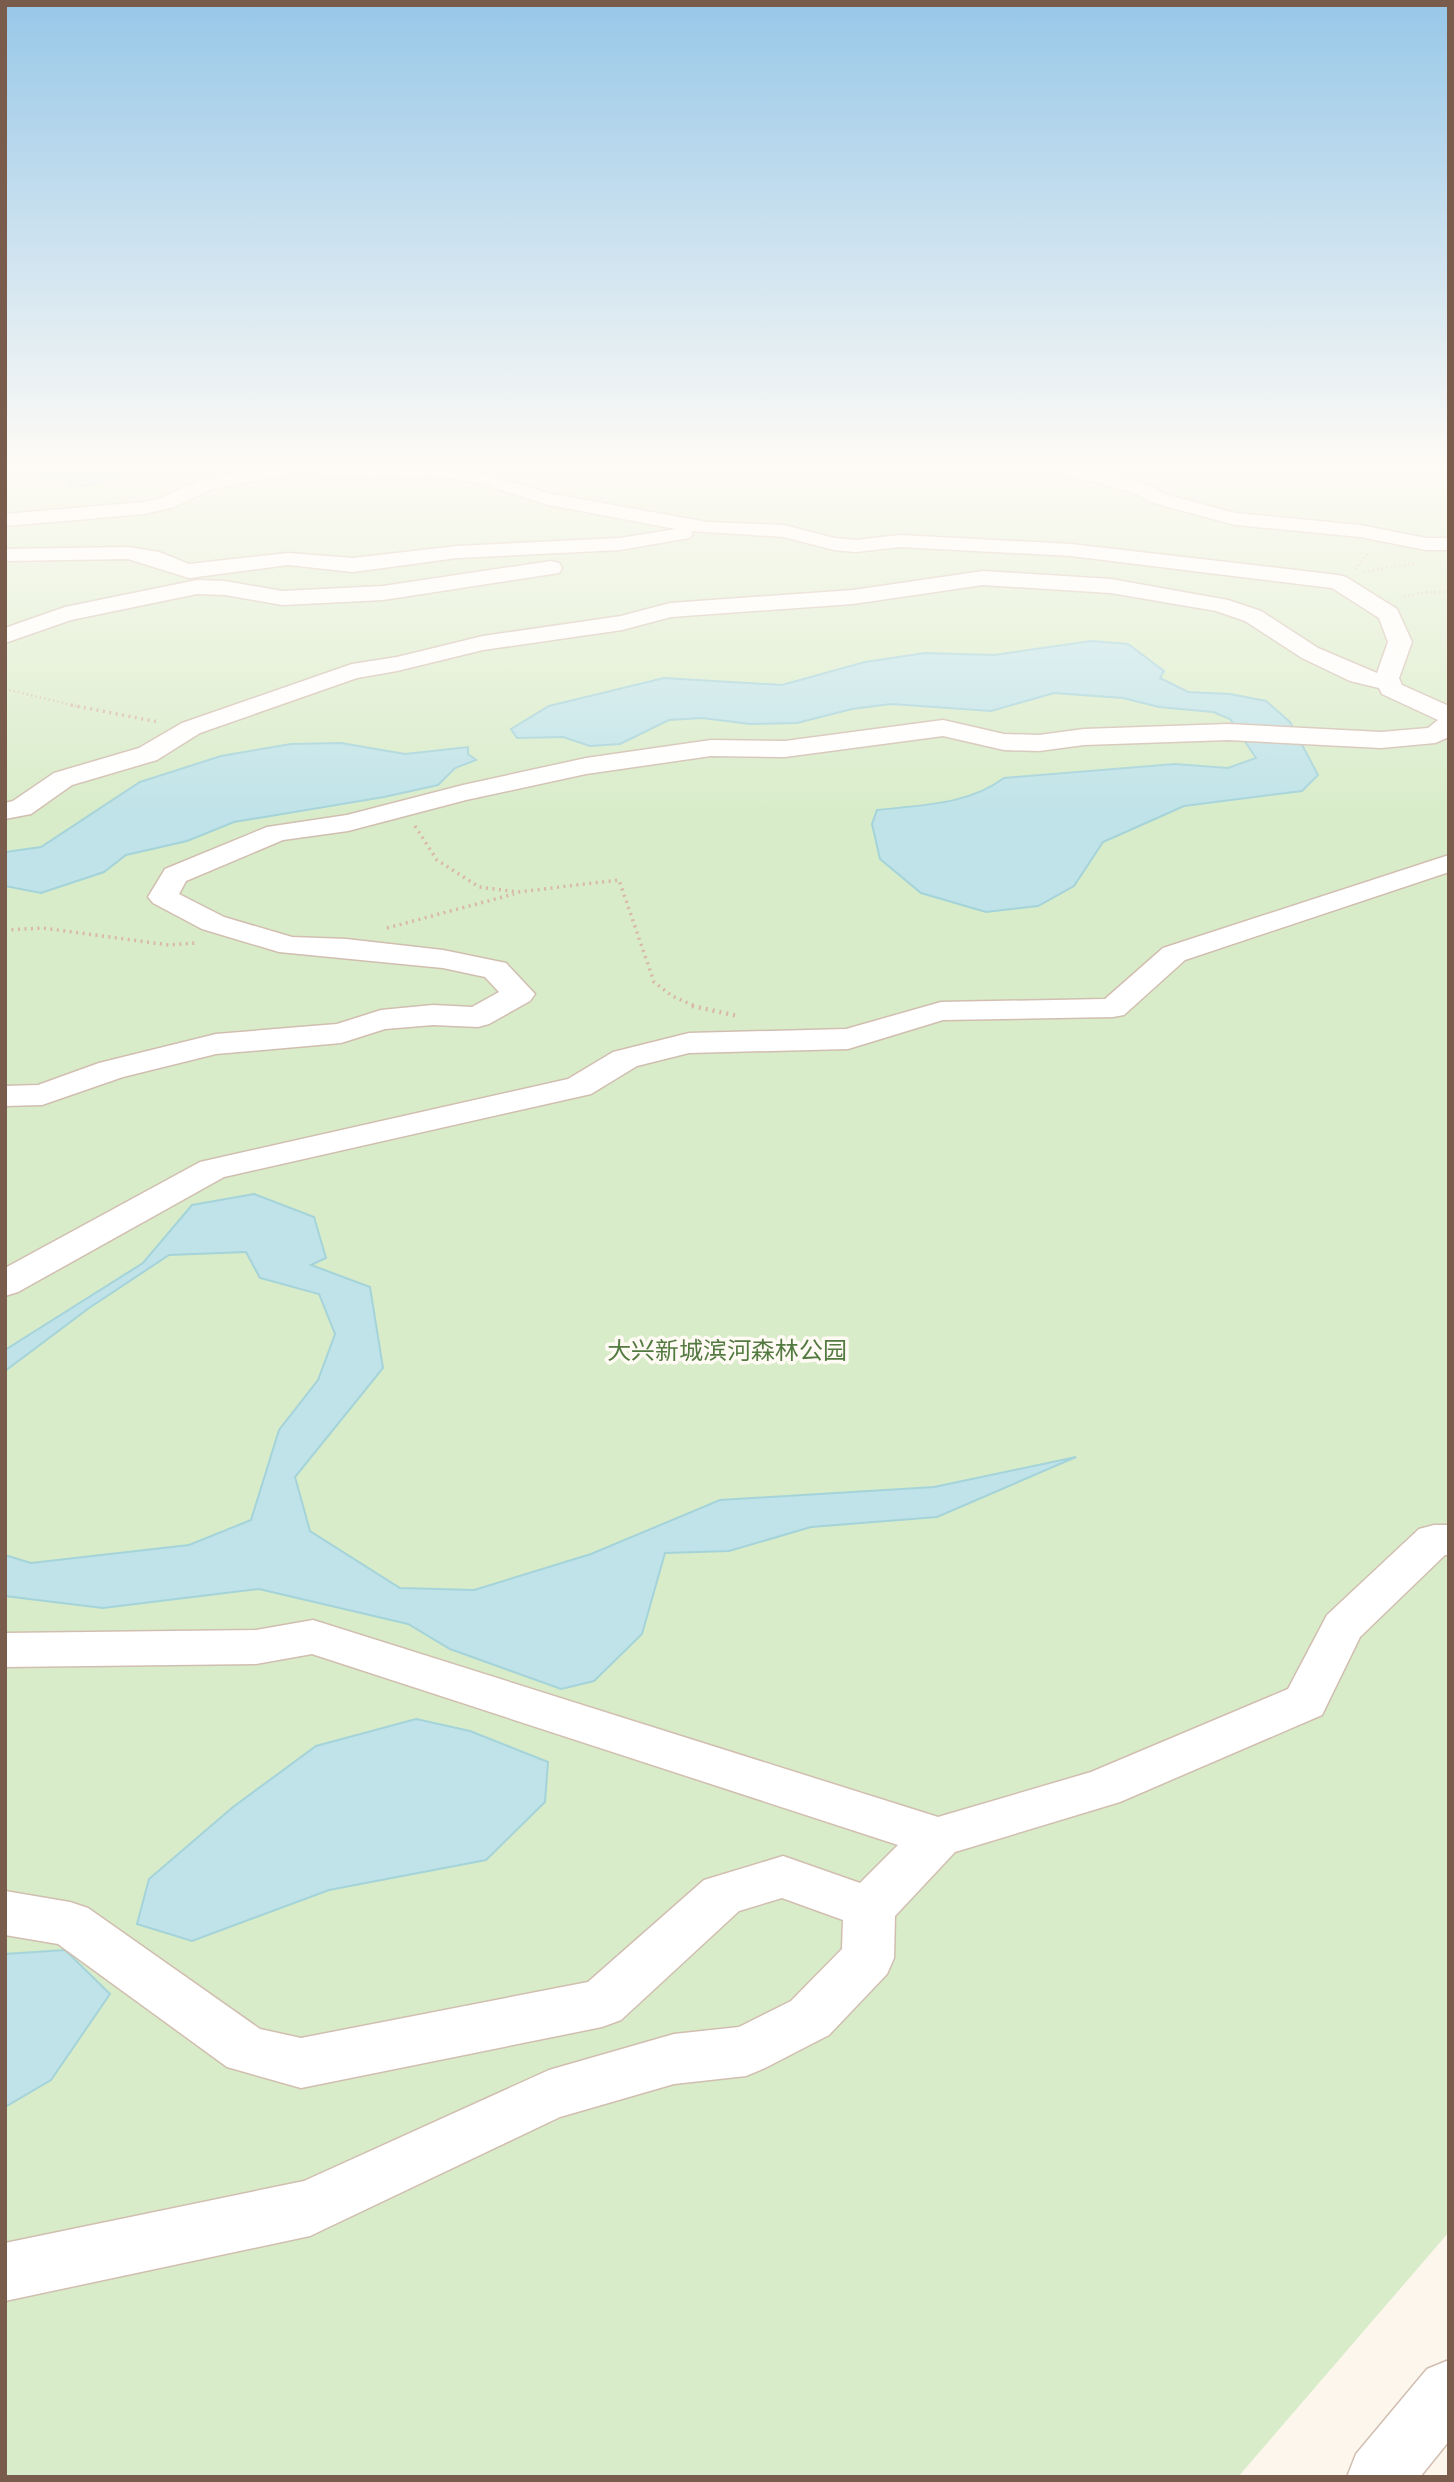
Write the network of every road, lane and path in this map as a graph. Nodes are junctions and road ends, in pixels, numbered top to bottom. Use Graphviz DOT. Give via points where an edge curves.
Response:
graph roads {
  1 [pos="439,585"];
  2 [pos="937,585"];
  3 [pos="1092,585"];
  4 [pos="1342,585"];
  5 [pos="1449,593"];
  6 [pos="1373,604"];
  7 [pos="5,636"];
  8 [pos="1390,684"];
  9 [pos="5,688"];
  10 [pos="1449,716"];
  11 [pos="1449,724"];
  12 [pos="193,727"];
  13 [pos="440,799"];
  14 [pos="5,811"];
  15 [pos="1449,863"];
  16 [pos="518,892"];
  17 [pos="385,929"];
  18 [pos="5,930"];
  19 [pos="197,943"];
  20 [pos="741,1016"];
  21 [pos="5,1096"];
  22 [pos="5,1284"];
  23 [pos="1449,1540"];
  24 [pos="5,1650"];
  25 [pos="937,1837"];
  26 [pos="869,1908"];
  27 [pos="5,1913"];
  28 [pos="5,2272"];
  29 [pos="1449,2391"];
  30 [pos="1378,2477"];
  1 -- 7 [label="street" via="282,598 197,587 65,614"];
  2 -- 12 [label="street" via="853,597 670,610 610,625 483,643 352,671"];
  3 -- 8 [label="street" via="1220,605 1253,616 1322,659"];
  4 -- 6 [label="street"];
  5 -- 6 [label="path" via="1424,592"];
  6 -- 8 [label="street" via="1389,614 1400,642 1387,678"];
  8 -- 10 [label="street" via="1391,689"];
  9 -- 12 [label="path" via="44,700"];
  11 -- 13 [label="street" via="1435,735 1381,740 1228,732 1039,743 943,728 785,749 711,748 586,766"];
  12 -- 14 [label="street" via="148,754 63,779 21,808"];
  13 -- 16 [label="path" via="422,808 414,824 437,860 479,887"];
  13 -- 21 [label="street" via="348,823 277,833 175,875 163,897 213,923 290,946 443,959 495,970 519,994 478,1017 381,1020 341,1033 216,1044 111,1070 42,1095"];
  15 -- 22 [label="street" via="1174,954 1113,1008 941,1011 848,1039 689,1043 625,1059 579,1087 212,1169"];
  16 -- 17 [label="path"];
  16 -- 20 [label="path" via="619,880 653,981 683,1002"];
  18 -- 19 [label="path" via="43,928 169,945"];
  23 -- 25 [label="street" via="1434,1540 1343,1627 1305,1703 1103,1788"];
  24 -- 25 [label="street" via="256,1647 313,1637"];
  25 -- 26 [label="street"];
  26 -- 27 [label="street" via="783,1877 722,1895 602,2003 301,2063 246,2050 70,1924"];
  26 -- 28 [label="street" via="868,1958 810,2018 746,2051 674,2059 549,2095 310,2208"];
  29 -- 30 [label="street"];
}
